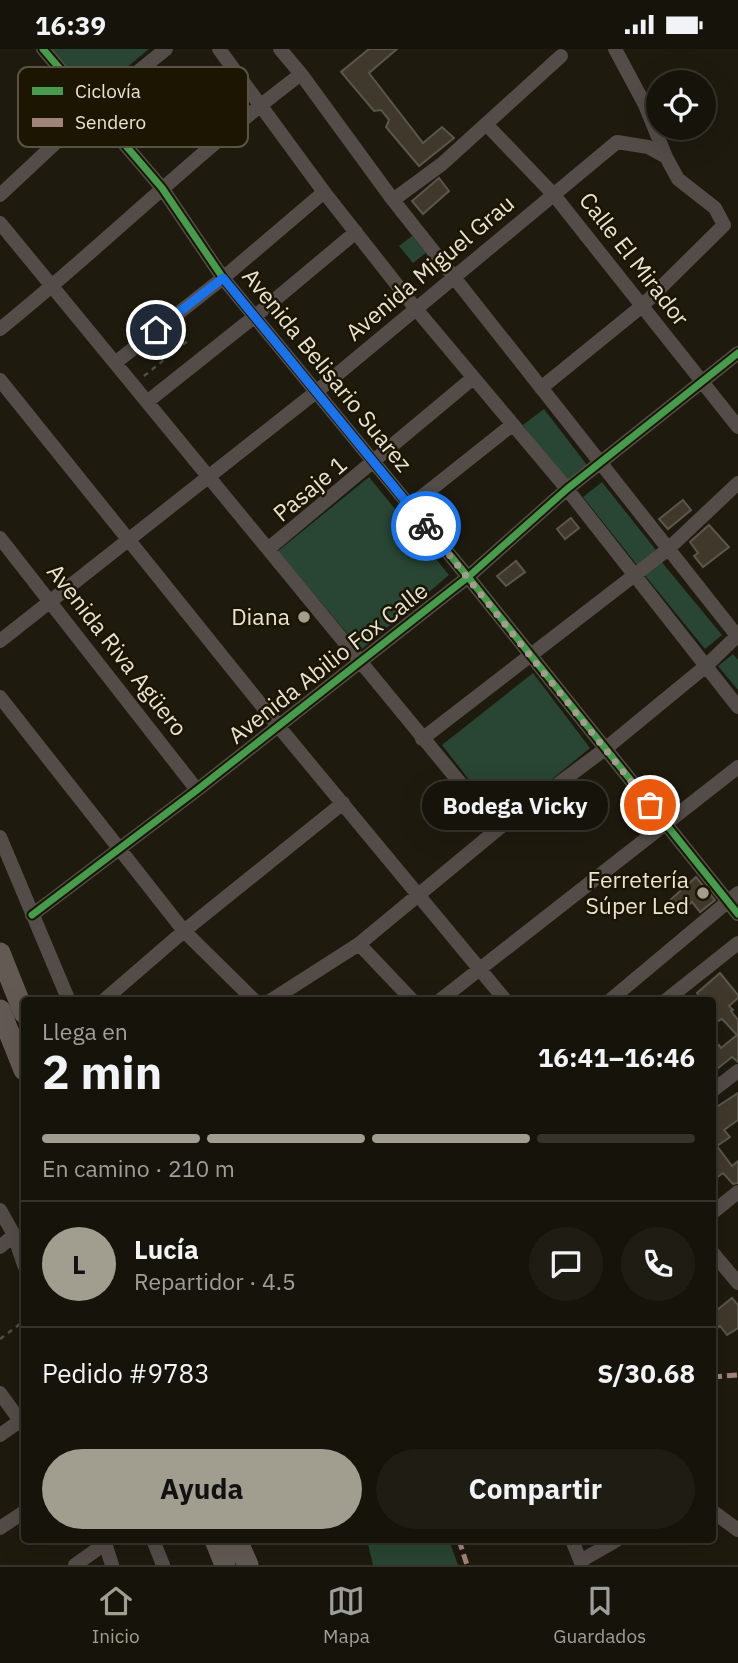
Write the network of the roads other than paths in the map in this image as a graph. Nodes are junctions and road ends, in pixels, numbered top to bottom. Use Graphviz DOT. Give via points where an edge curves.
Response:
graph roads {
  1 [pos="43,49"];
  2 [pos="166,49"];
  3 [pos="219,49"];
  4 [pos="280,49"];
  5 [pos="614,49"];
  6 [pos="561,56"];
  7 [pos="58,67"];
  8 [pos="144,67"];
  9 [pos="232,67"];
  10 [pos="301,74"];
  11 [pos="248,88"];
  12 [pos="261,105"];
  13 [pos="248,116"];
  14 [pos="488,125"];
  15 [pos="51,147"];
  16 [pos="127,147"];
  17 [pos="211,147"];
  18 [pos="666,157"];
  19 [pos="162,188"];
  20 [pos="324,192"];
  21 [pos="0,195"];
  22 [pos="554,195"];
  23 [pos="393,200"];
  24 [pos="0,223"];
  25 [pos="356,232"];
  26 [pos="453,277"];
  27 [pos="223,278"];
  28 [pos="52,287"];
  29 [pos="642,306"];
  30 [pos="416,309"];
  31 [pos="254,317"];
  32 [pos="0,329"];
  33 [pos="738,352"];
  34 [pos="115,363"];
  35 [pos="473,377"];
  36 [pos="0,380"];
  37 [pos="702,381"];
  38 [pos="541,388"];
  39 [pos="316,393"];
  40 [pos="147,402"];
  41 [pos="512,425"];
  42 [pos="738,427"];
  43 [pos="373,462"];
  44 [pos="600,463"];
  45 [pos="208,477"];
  46 [pos="738,483"];
  47 [pos="567,489"];
  48 [pos="410,506"];
  49 [pos="0,538"];
  50 [pos="128,539"];
  51 [pos="268,549"];
  52 [pos="667,550"];
  53 [pos="634,575"];
  54 [pos="468,577"];
  55 [pos="50,601"];
  56 [pos="738,636"];
  57 [pos="0,641"];
  58 [pos="530,655"];
  59 [pos="360,661"];
  60 [pos="706,666"];
  61 [pos="0,697"];
  62 [pos="738,708"];
  63 [pos="279,727"];
  64 [pos="422,739"];
  65 [pos="605,749"];
  66 [pos="738,767"];
  67 [pos="197,790"];
  68 [pos="343,803"];
  69 [pos="664,824"];
  70 [pos="498,829"];
  71 [pos="0,837"];
  72 [pos="120,849"];
  73 [pos="419,895"];
  74 [pos="733,897"];
  75 [pos="738,914"];
  76 [pos="32,915"];
  77 [pos="184,931"];
  78 [pos="738,943"];
  79 [pos="359,944"];
  80 [pos="0,953"];
  81 [pos="480,969"];
  82 [pos="67,997"];
  83 [pos="108,997"];
  84 [pos="251,997"];
  85 [pos="276,997"];
  86 [pos="409,997"];
  87 [pos="444,997"];
  88 [pos="503,997"];
  89 [pos="614,997"];
  90 [pos="670,997"];
  91 [pos="21,1006"];
  92 [pos="3,1021"];
  93 [pos="21,1063"];
  94 [pos="738,1071"];
  95 [pos="716,1088"];
  96 [pos="738,1192"];
  97 [pos="0,1210"];
  98 [pos="716,1210"];
  99 [pos="14,1235"];
  100 [pos="0,1247"];
  101 [pos="21,1256"];
  102 [pos="716,1257"];
  103 [pos="738,1283"];
  104 [pos="0,1393"];
  105 [pos="21,1419"];
  106 [pos="21,1423"];
  107 [pos="0,1435"];
  108 [pos="21,1514"];
  109 [pos="716,1514"];
  110 [pos="0,1528"];
  111 [pos="738,1530"];
  112 [pos="104,1543"];
  113 [pos="105,1543"];
  114 [pos="154,1543"];
  115 [pos="216,1543"];
  116 [pos="238,1543"];
  117 [pos="573,1543"];
  118 [pos="612,1543"];
  119 [pos="582,1563"];
  120 [pos="75,1565"];
  121 [pos="112,1565"];
  122 [pos="163,1565"];
  123 [pos="225,1565"];
  124 [pos="247,1565"];
  1 -- 7 [label="street, Avenida Belisario Suarez"];
  2 -- 8 [label="street"];
  3 -- 9 [label="street"];
  4 -- 10 [label="street"];
  5 -- 18 [label="street" via="645,105"];
  6 -- 14 [label="street"];
  10 -- 12 [label="street"];
  10 -- 23 [label="street"];
  11 -- 12 [label="street"];
  12 -- 13 [label="street"];
  12 -- 20 [label="street"];
  14 -- 22 [label="street, Calle El Mirador"];
  14 -- 23 [label="street"];
  15 -- 21 [label="street"];
  16 -- 19 [label="street, Avenida Belisario Suarez"];
  17 -- 19 [label="street"];
  18 -- 22 [label="street, Avenida Miguel Grau" via="648,147 617,142"];
  18 -- 29 [label="street" via="678,179 715,208 724,225"];
  19 -- 27 [label="street, Avenida Belisario Suarez"];
  19 -- 28 [label="street"];
  20 -- 25 [label="street"];
  20 -- 27 [label="street"];
  22 -- 26 [label="street, Avenida Miguel Grau"];
  22 -- 29 [label="street, Calle El Mirador"];
  23 -- 26 [label="street"];
  24 -- 28 [label="street"];
  25 -- 30 [label="street"];
  25 -- 31 [label="street"];
  26 -- 30 [label="street, Avenida Miguel Grau"];
  26 -- 38 [label="street"];
  27 -- 31 [label="street, Avenida Belisario Suarez"];
  27 -- 34 [label="street"];
  28 -- 32 [label="street"];
  28 -- 34 [label="street"];
  29 -- 37 [label="street, Calle El Mirador"];
  29 -- 38 [label="street"];
  30 -- 35 [label="street"];
  30 -- 39 [label="street, Avenida Miguel Grau"];
  31 -- 39 [label="street, Avenida Belisario Suarez"];
  31 -- 40 [label="street"];
  33 -- 37 [label="street, Avenida Abilio Fox Calle"];
  34 -- 40 [label="street"];
  35 -- 41 [label="street"];
  35 -- 43 [label="street, Pasaje 1"];
  36 -- 50 [label="street"];
  37 -- 42 [label="street, Calle El Mirador"];
  37 -- 44 [label="street, Avenida Abilio Fox Calle"];
  38 -- 44 [label="street"];
  39 -- 43 [label="street, Avenida Belisario Suarez"];
  39 -- 45 [label="street, Avenida Miguel Grau"];
  40 -- 45 [label="street"];
  41 -- 47 [label="street"];
  41 -- 48 [label="street"];
  43 -- 48 [label="street, Avenida Belisario Suarez"];
  43 -- 51 [label="street, Pasaje 1"];
  44 -- 47 [label="street, Avenida Abilio Fox Calle"];
  44 -- 52 [label="street"];
  45 -- 50 [label="street, Avenida Miguel Grau"];
  45 -- 51 [label="street"];
  46 -- 52 [label="street"];
  47 -- 53 [label="street"];
  47 -- 54 [label="street, Avenida Abilio Fox Calle"];
  48 -- 54 [label="street, Avenida Belisario Suarez"];
  49 -- 55 [label="street, Avenida Riva Agüero"];
  50 -- 55 [label="street, Avenida Miguel Grau"];
  50 -- 63 [label="street"];
  51 -- 59 [label="street"];
  52 -- 53 [label="street"];
  52 -- 56 [label="street"];
  53 -- 58 [label="street"];
  53 -- 60 [label="street"];
  54 -- 58 [label="street, Avenida Belisario Suarez"];
  54 -- 59 [label="street, Avenida Abilio Fox Calle"];
  55 -- 57 [label="street, Avenida Miguel Grau"];
  55 -- 67 [label="street, Avenida Riva Agüero"];
  56 -- 60 [label="street"];
  58 -- 64 [label="street"];
  58 -- 65 [label="street, Avenida Belisario Suarez"];
  59 -- 63 [label="street, Avenida Abilio Fox Calle"];
  59 -- 64 [label="street"];
  60 -- 62 [label="street"];
  60 -- 65 [label="street"];
  61 -- 72 [label="street"];
  63 -- 67 [label="street, Avenida Abilio Fox Calle"];
  63 -- 68 [label="street"];
  64 -- 70 [label="street"];
  65 -- 69 [label="street, Avenida Belisario Suarez"];
  65 -- 70 [label="street"];
  66 -- 69 [label="street"];
  67 -- 72 [label="street, Avenida Abilio Fox Calle"];
  68 -- 73 [label="street"];
  68 -- 77 [label="street"];
  69 -- 74 [label="street, Avenida Belisario Suarez"];
  69 -- 81 [label="street"];
  70 -- 73 [label="street"];
  71 -- 76 [label="street"];
  72 -- 76 [label="street, Avenida Abilio Fox Calle"];
  72 -- 77 [label="street"];
  73 -- 79 [label="street"];
  73 -- 81 [label="street"];
  74 -- 75 [label="street, Avenida Belisario Suarez"];
  74 -- 89 [label="street"];
  76 -- 82 [label="street"];
  77 -- 83 [label="street"];
  77 -- 84 [label="street"];
  78 -- 90 [label="street"];
  79 -- 85 [label="street"];
  79 -- 86 [label="street"];
  80 -- 91 [label="highway"];
  81 -- 87 [label="street"];
  81 -- 88 [label="street"];
  92 -- 93 [label="highway"];
  94 -- 95 [label="street"];
  96 -- 98 [label="street"];
  97 -- 99 [label="street"];
  99 -- 100 [label="street"];
  99 -- 101 [label="street"];
  102 -- 103 [label="street"];
  104 -- 105 [label="street"];
  106 -- 107 [label="street"];
  108 -- 110 [label="street"];
  109 -- 111 [label="street"];
  112 -- 120 [label="street"];
  113 -- 121 [label="street"];
  114 -- 122 [label="street"];
  115 -- 123 [label="highway"];
  116 -- 124 [label="highway"];
  117 -- 119 [label="street"];
  118 -- 119 [label="street"];
}
